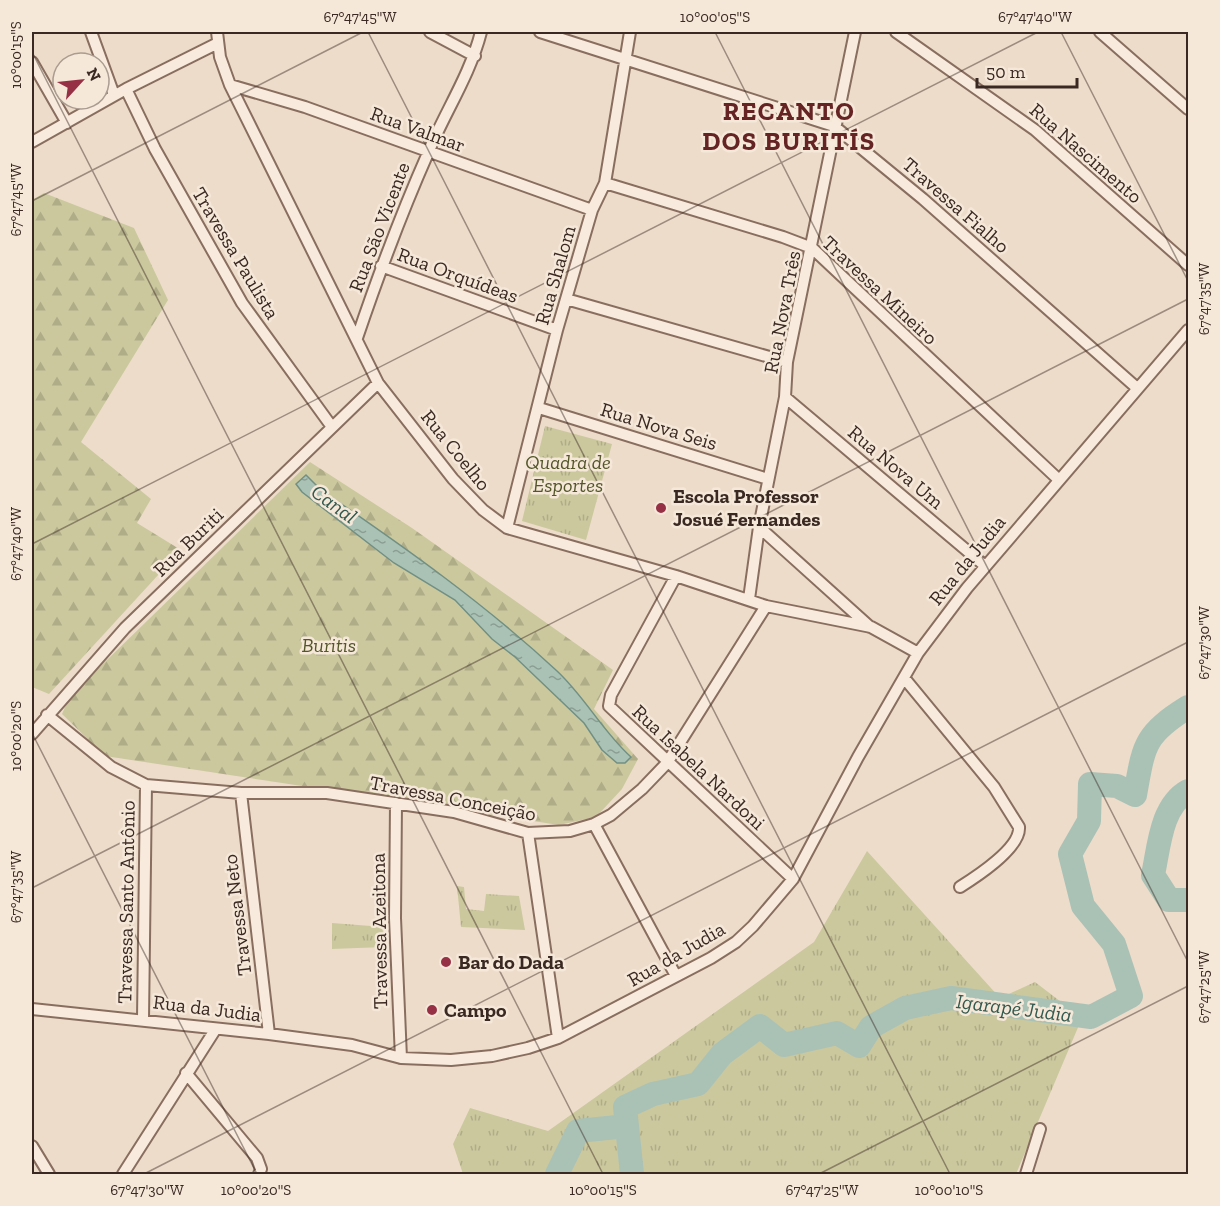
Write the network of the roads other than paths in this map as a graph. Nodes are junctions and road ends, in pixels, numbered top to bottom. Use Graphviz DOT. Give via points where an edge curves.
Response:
graph roads {
  1 [pos="91,32"];
  2 [pos="217,32"];
  3 [pos="430,32"];
  4 [pos="481,32"];
  5 [pos="540,32"];
  6 [pos="630,32"];
  7 [pos="855,32"];
  8 [pos="896,32"];
  9 [pos="1100,32"];
  10 [pos="218,43"];
  11 [pos="475,56"];
  12 [pos="625,59"];
  13 [pos="32,62"];
  14 [pos="230,84"];
  15 [pos="126,88"];
  16 [pos="114,95"];
  17 [pos="1188,109"];
  18 [pos="67,123"];
  19 [pos="834,126"];
  20 [pos="32,142"];
  21 [pos="428,152"];
  22 [pos="605,183"];
  23 [pos="592,210"];
  24 [pos="812,248"];
  25 [pos="381,266"];
  26 [pos="1188,266"];
  27 [pos="566,299"];
  28 [pos="557,330"];
  29 [pos="1188,330"];
  30 [pos="357,338"];
  31 [pos="787,363"];
  32 [pos="378,383"];
  33 [pos="1137,388"];
  34 [pos="785,397"];
  35 [pos="539,408"];
  36 [pos="332,427"];
  37 [pos="1058,478"];
  38 [pos="768,479"];
  39 [pos="759,527"];
  40 [pos="507,528"];
  41 [pos="984,565"];
  42 [pos="676,576"];
  43 [pos="749,599"];
  44 [pos="766,606"];
  45 [pos="871,627"];
  46 [pos="918,653"];
  47 [pos="904,679"];
  48 [pos="47,715"];
  49 [pos="32,734"];
  50 [pos="667,763"];
  51 [pos="146,785"];
  52 [pos="241,793"];
  53 [pos="396,803"];
  54 [pos="594,824"];
  55 [pos="528,833"];
  56 [pos="793,879"];
  57 [pos="960,887"];
  58 [pos="676,976"];
  59 [pos="32,1009"];
  60 [pos="143,1019"];
  61 [pos="214,1030"];
  62 [pos="269,1034"];
  63 [pos="558,1038"];
  64 [pos="401,1058"];
  65 [pos="186,1073"];
  66 [pos="1040,1129"];
  67 [pos="32,1146"];
  68 [pos="49,1174"];
  69 [pos="123,1174"];
  70 [pos="259,1174"];
  71 [pos="1026,1174"];
  1 -- 16 [label="street"];
  2 -- 10 [label="street, Rua Coelho"];
  3 -- 11 [label="street"];
  4 -- 11 [label="street, Rua São Vicente"];
  5 -- 12 [label="street, Travessa Fialho"];
  6 -- 12 [label="street, Rua Shalom"];
  7 -- 19 [label="street, Rua Nova Três"];
  8 -- 26 [label="street, Rua Nascimento" via="1035,130"];
  9 -- 17 [label="street"];
  10 -- 14 [label="street, Rua Coelho"];
  10 -- 15 [label="street"];
  11 -- 21 [label="street, Rua São Vicente"];
  12 -- 19 [label="street, Travessa Fialho"];
  12 -- 22 [label="street, Rua Shalom"];
  13 -- 18 [label="street"];
  14 -- 21 [label="street, Rua Valmar"];
  14 -- 30 [label="street, Rua Coelho"];
  15 -- 16 [label="street"];
  15 -- 36 [label="street, Travessa Paulista" via="154,149 242,303"];
  16 -- 18 [label="street"];
  18 -- 20 [label="street"];
  19 -- 24 [label="street, Rua Nova Três"];
  19 -- 33 [label="street, Travessa Fialho"];
  21 -- 23 [label="street, Rua Valmar"];
  21 -- 25 [label="street, Rua São Vicente"];
  22 -- 23 [label="street, Rua Shalom"];
  22 -- 24 [label="street, Travessa Mineiro"];
  23 -- 27 [label="street, Rua Shalom"];
  24 -- 31 [label="street, Rua Nova Três"];
  24 -- 37 [label="street, Travessa Mineiro"];
  25 -- 28 [label="street, Rua Orquídeas"];
  25 -- 30 [label="street, Rua São Vicente"];
  27 -- 28 [label="street, Rua Shalom"];
  27 -- 31 [label="street"];
  28 -- 35 [label="street, Rua Shalom"];
  29 -- 33 [label="street, Rua da Judia"];
  30 -- 32 [label="street, Rua Coelho"];
  31 -- 34 [label="street, Rua Nova Três"];
  32 -- 36 [label="street, Rua Buriti"];
  32 -- 40 [label="street, Rua Coelho" via="467,495"];
  33 -- 37 [label="street, Rua da Judia"];
  34 -- 38 [label="street, Rua Nova Três"];
  34 -- 41 [label="street, Rua Nova Um"];
  35 -- 38 [label="street, Rua Nova Seis"];
  35 -- 40 [label="street, Rua Shalom"];
  36 -- 48 [label="street, Rua Buriti" via="125,628"];
  37 -- 41 [label="street, Rua da Judia"];
  38 -- 39 [label="street, Rua Nova Três"];
  39 -- 43 [label="street, Rua Nova Três"];
  39 -- 45 [label="street"];
  40 -- 42 [label="street, Rua Coelho"];
  41 -- 46 [label="street, Rua da Judia"];
  42 -- 43 [label="street, Rua Coelho"];
  42 -- 50 [label="street, Rua Isabela Nardoni" via="611,695 609,706"];
  43 -- 44 [label="street, Rua Coelho"];
  44 -- 45 [label="street, Rua Coelho"];
  44 -- 50 [label="street, Travessa Conceição"];
  45 -- 46 [label="street, Rua Coelho"];
  46 -- 47 [label="street, Rua da Judia"];
  47 -- 56 [label="street, Rua da Judia"];
  47 -- 57 [label="street" via="994,787 1019,828 1017,839 1009,848"];
  48 -- 49 [label="street, Rua Buriti"];
  48 -- 51 [label="street, Travessa Conceição" via="111,767"];
  50 -- 54 [label="street, Travessa Conceição" via="632,798"];
  50 -- 56 [label="street, Rua Isabela Nardoni"];
  51 -- 52 [label="street, Travessa Conceição"];
  51 -- 60 [label="street, Travessa Santo Antônio"];
  52 -- 53 [label="street, Travessa Conceição" via="327,793"];
  52 -- 62 [label="street, Travessa Neto"];
  53 -- 55 [label="street, Travessa Conceição" via="454,812"];
  53 -- 64 [label="street, Travessa Azeitona" via="395,918"];
  54 -- 55 [label="street, Travessa Conceição" via="570,831"];
  54 -- 58 [label="street"];
  55 -- 63 [label="street"];
  56 -- 58 [label="street, Rua da Judia" via="736,942"];
  58 -- 63 [label="street, Rua da Judia"];
  59 -- 60 [label="street, Rua da Judia"];
  60 -- 61 [label="street, Rua da Judia"];
  61 -- 62 [label="street, Rua da Judia"];
  61 -- 65 [label="street"];
  62 -- 64 [label="street, Rua da Judia" via="352,1045"];
  63 -- 64 [label="street, Rua da Judia" via="492,1056 451,1060"];
  65 -- 69 [label="street"];
  65 -- 70 [label="street" via="257,1158"];
  66 -- 71 [label="street"];
  67 -- 68 [label="street"];
}
